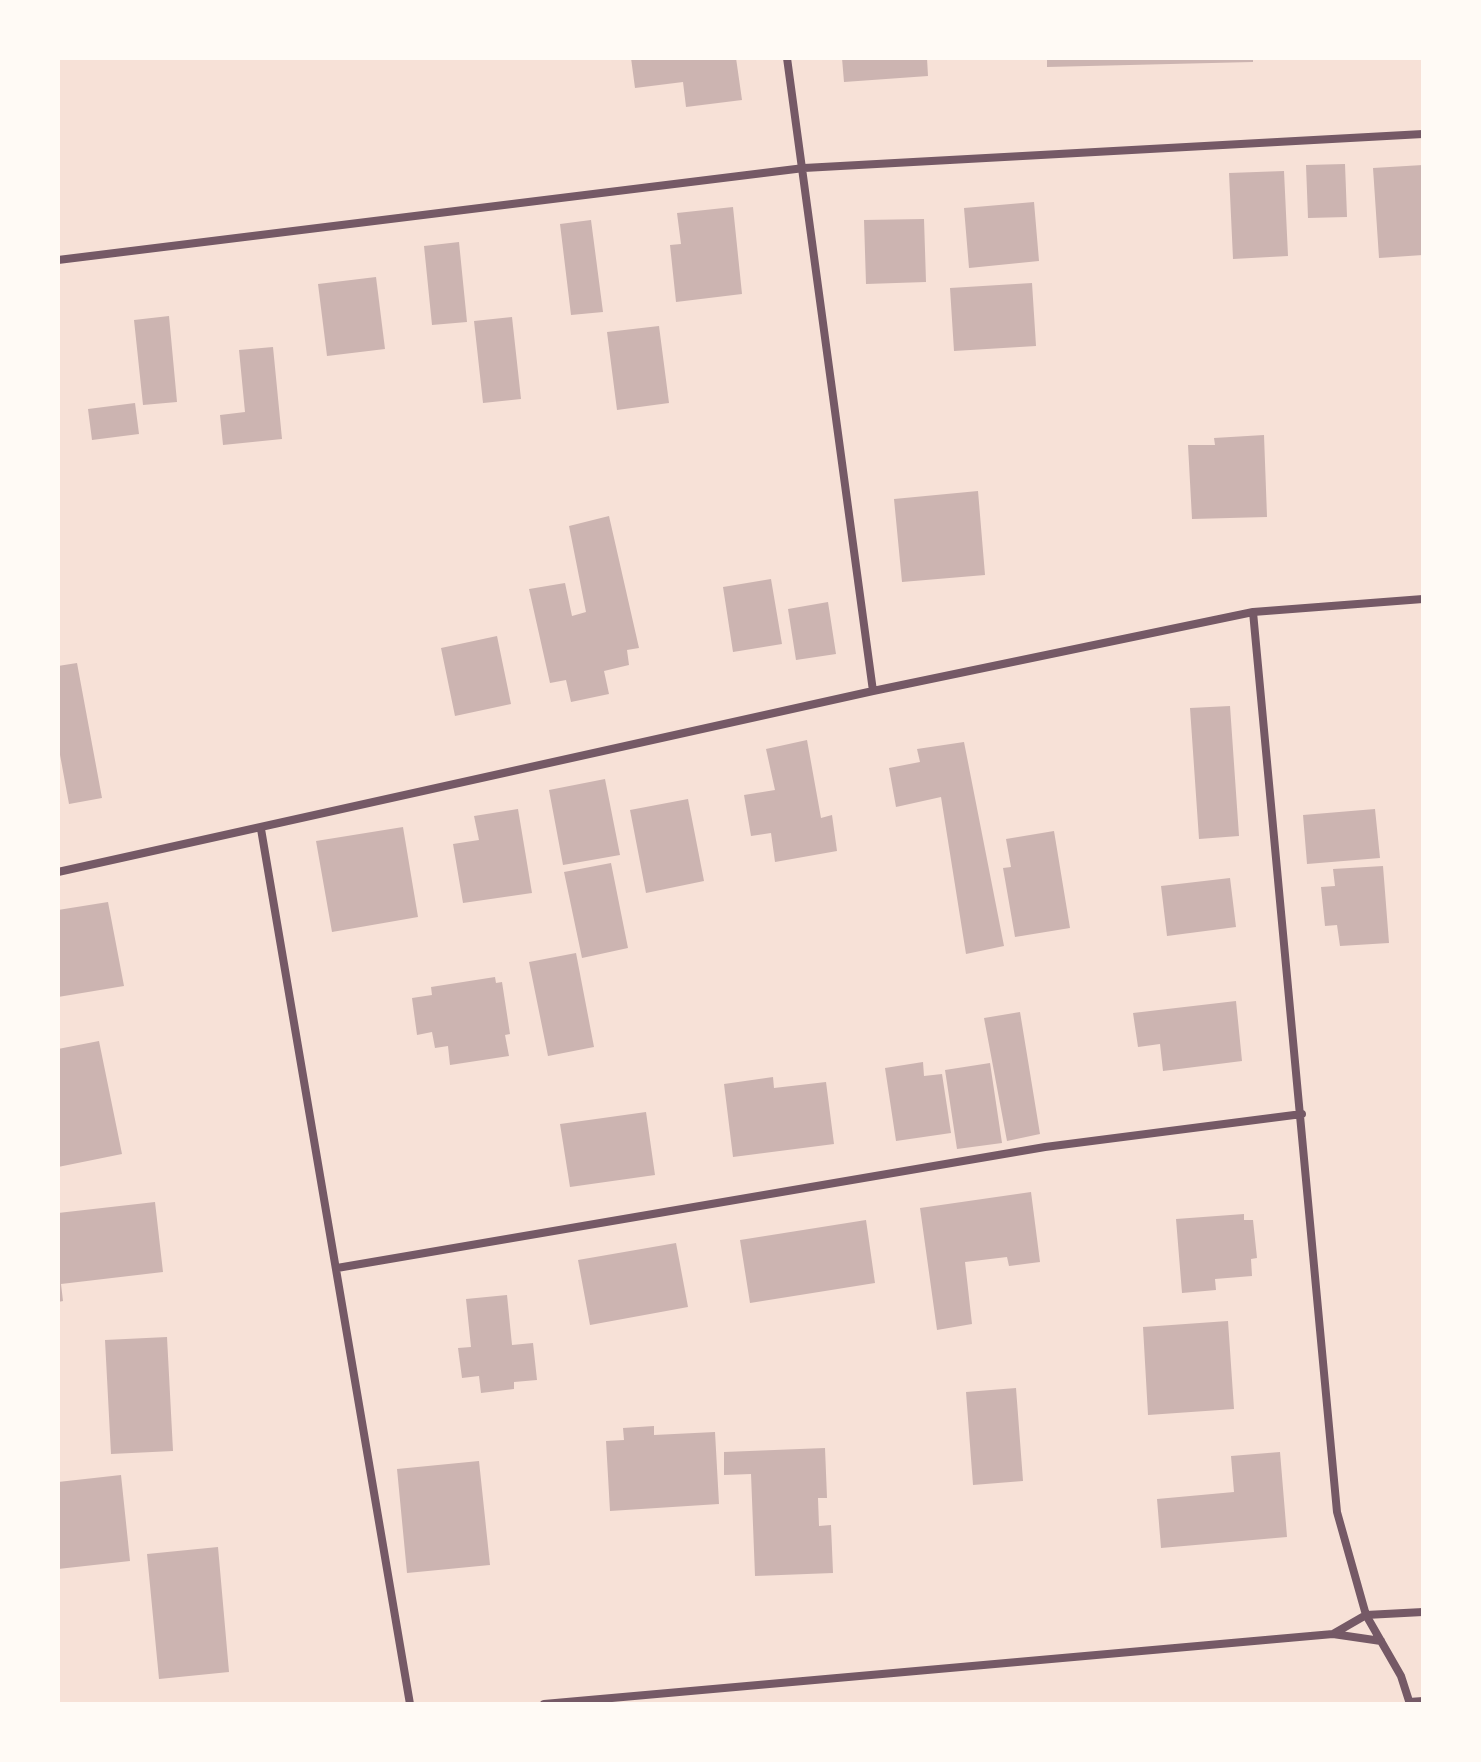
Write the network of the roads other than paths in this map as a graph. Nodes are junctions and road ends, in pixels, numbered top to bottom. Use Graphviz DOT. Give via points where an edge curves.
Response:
graph roads {
  1 [pos="787,58"];
  2 [pos="1423,134"];
  3 [pos="804,168"];
  4 [pos="58,260"];
  5 [pos="1423,599"];
  6 [pos="1253,612"];
  7 [pos="873,691"];
  8 [pos="261,829"];
  9 [pos="58,872"];
  10 [pos="1302,1114"];
  11 [pos="337,1268"];
  12 [pos="1423,1612"];
  13 [pos="1366,1615"];
  14 [pos="1333,1634"];
  15 [pos="1381,1641"];
  16 [pos="1423,1700"];
  17 [pos="1409,1703"];
  18 [pos="410,1704"];
  19 [pos="544,1704"];
  1 -- 3 [label="street"];
  2 -- 3 [label="street"];
  3 -- 4 [label="street"];
  3 -- 7 [label="street"];
  5 -- 6 [label="street"];
  6 -- 7 [label="street"];
  6 -- 10 [label="street"];
  7 -- 8 [label="street"];
  8 -- 9 [label="street"];
  8 -- 11 [label="street"];
  10 -- 11 [label="street" via="1045,1147"];
  10 -- 13 [label="street" via="1337,1512"];
  11 -- 18 [label="street"];
  12 -- 13 [label="street"];
  13 -- 14 [label="street"];
  13 -- 15 [label="street"];
  14 -- 15 [label="street"];
  14 -- 19 [label="street"];
  15 -- 17 [label="street"];
  16 -- 17 [label="lane"];
}
